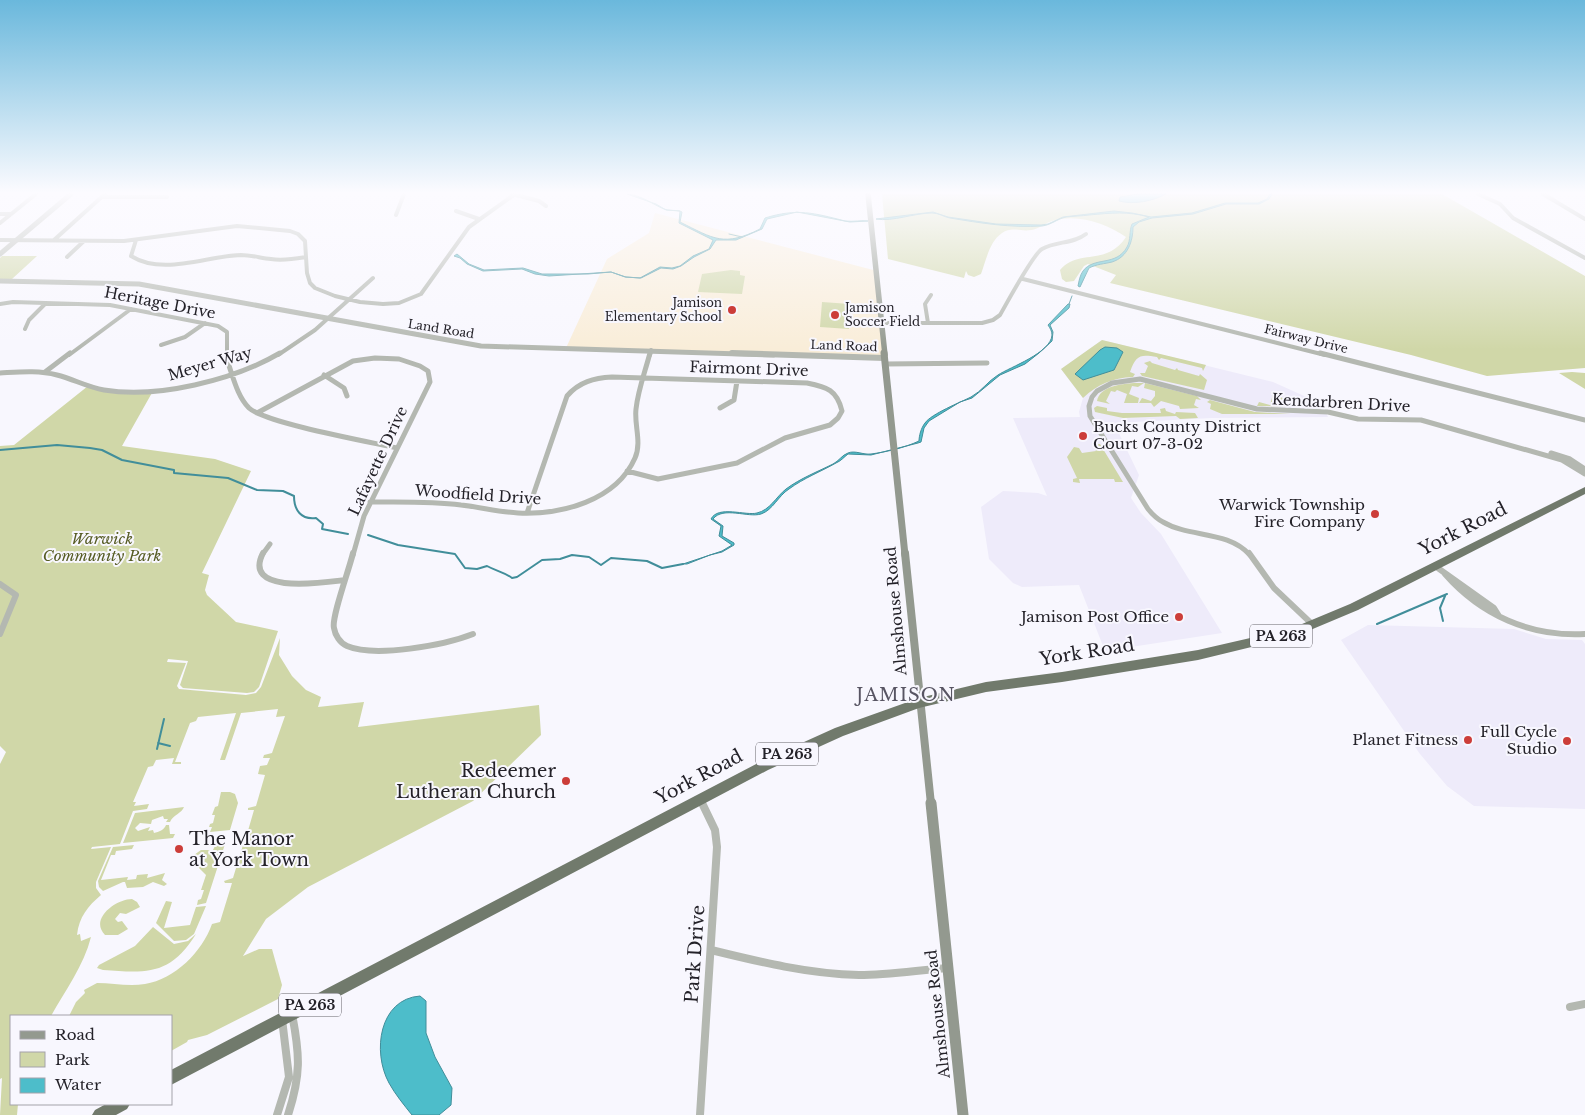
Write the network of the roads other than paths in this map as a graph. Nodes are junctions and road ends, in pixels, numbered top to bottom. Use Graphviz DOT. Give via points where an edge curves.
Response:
graph roads {
  1 [pos="10,246"];
  2 [pos="79,246"];
  3 [pos="134,246"];
  4 [pos="305,246"];
  5 [pos="455,246"];
  6 [pos="874,246"];
  7 [pos="1049,246"];
  8 [pos="1564,246"];
  9 [pos="0,254"];
  10 [pos="306,257"];
  11 [pos="67,258"];
  12 [pos="1585,258"];
  13 [pos="373,278"];
  14 [pos="1023,279"];
  15 [pos="0,281"];
  16 [pos="931,295"];
  17 [pos="349,299"];
  18 [pos="46,303"];
  19 [pos="0,304"];
  20 [pos="131,309"];
  21 [pos="327,319"];
  22 [pos="205,323"];
  23 [pos="881,323"];
  24 [pos="928,323"];
  25 [pos="25,329"];
  26 [pos="160,344"];
  27 [pos="652,350"];
  28 [pos="884,361"];
  29 [pos="987,363"];
  30 [pos="45,372"];
  31 [pos="0,373"];
  32 [pos="231,373"];
  33 [pos="324,375"];
  34 [pos="644,378"];
  35 [pos="738,381"];
  36 [pos="347,396"];
  37 [pos="720,408"];
  38 [pos="257,413"];
  39 [pos="1585,420"];
  40 [pos="1515,444"];
  41 [pos="397,448"];
  42 [pos="1585,469"];
  43 [pos="627,471"];
  44 [pos="1585,474"];
  45 [pos="1585,490"];
  46 [pos="370,502"];
  47 [pos="527,514"];
  48 [pos="270,544"];
  49 [pos="1435,566"];
  50 [pos="345,580"];
  51 [pos="0,584"];
  52 [pos="1313,626"];
  53 [pos="0,634"];
  54 [pos="473,634"];
  55 [pos="1585,634"];
  56 [pos="920,703"];
  57 [pos="700,799"];
  58 [pos="711,950"];
  59 [pos="948,968"];
  60 [pos="1585,1004"];
  61 [pos="1570,1007"];
  62 [pos="287,1017"];
  63 [pos="172,1077"];
  64 [pos="120,1105"];
  65 [pos="100,1115"];
  66 [pos="277,1115"];
  67 [pos="288,1115"];
  68 [pos="700,1115"];
  69 [pos="963,1115"];
  1 -- 9 [label="street"];
  2 -- 11 [label="street"];
  3 -- 10 [label="street" via="131,256 146,263 188,263 241,255 279,260"];
  4 -- 10 [label="street"];
  5 -- 17 [label="street" via="425,290 415,297 386,304"];
  6 -- 23 [label="main road, Almshouse Road"];
  7 -- 14 [label="street" via="1041,250"];
  8 -- 12 [label="street"];
  10 -- 17 [label="street" via="307,276 312,286 327,294"];
  13 -- 17 [label="street, Meyer Way"];
  14 -- 24 [label="street" via="1000,315 993,320"];
  14 -- 39 [label="street, Fairway Drive"];
  15 -- 21 [label="street, Land Road" via="132,282"];
  16 -- 24 [label="street" via="925,304"];
  17 -- 21 [label="street, Meyer Way"];
  18 -- 19 [label="street, Heritage Drive"];
  18 -- 20 [label="street, Heritage Drive" via="94,303"];
  18 -- 25 [label="street" via="29,320"];
  20 -- 22 [label="street, Heritage Drive"];
  20 -- 30 [label="street"];
  21 -- 27 [label="street, Land Road" via="481,346"];
  21 -- 32 [label="street, Meyer Way" via="283,352"];
  22 -- 26 [label="street" via="185,337"];
  22 -- 32 [label="street, Heritage Drive" via="227,332 226,356"];
  23 -- 24 [label="street"];
  23 -- 28 [label="main road, Almshouse Road"];
  27 -- 28 [label="street, Land Road"];
  27 -- 34 [label="street, Woodfield Drive"];
  28 -- 29 [label="street"];
  28 -- 56 [label="main road, Almshouse Road"];
  30 -- 31 [label="street, Meyer Way"];
  30 -- 32 [label="street, Meyer Way" via="100,390 124,392 172,389"];
  32 -- 38 [label="street, Heritage Drive" via="241,398"];
  33 -- 36 [label="street" via="344,388"];
  33 -- 38 [label="street, Lafayette Drive"];
  33 -- 41 [label="street, Lafayette Drive" via="348,362 369,357 414,364 428,371 430,382"];
  34 -- 35 [label="street, Fairmont Drive"];
  34 -- 43 [label="street, Woodfield Drive" via="636,411 638,446"];
  34 -- 47 [label="street, Fairmont Drive" via="598,378 584,382 570,392"];
  35 -- 37 [label="street" via="734,400"];
  35 -- 43 [label="street, Fairmont Drive" via="821,386 839,398 842,411 825,428 785,438 737,464 658,478"];
  38 -- 41 [label="street, Heritage Drive" via="282,422"];
  40 -- 42 [label="street, Kendarbren Drive" via="1560,455"];
  40 -- 44 [label="street, Kendarbren Drive" via="1562,460"];
  40 -- 52 [label="street, Kendarbren Drive" via="1422,420 1358,419 1323,412 1256,410 1150,380 1120,380 1090,396 1090,416 1148,509 1159,520 1176,528 1243,548 1254,558 1272,586"];
  41 -- 46 [label="street, Lafayette Drive"];
  43 -- 47 [label="street, Woodfield Drive" via="607,490 582,503"];
  45 -- 49 [label="highway, York Road / PA 263"];
  46 -- 47 [label="street, Woodfield Drive" via="454,504"];
  46 -- 50 [label="street, Lafayette Drive"];
  48 -- 50 [label="street" via="261,556 260,565 264,574 273,581 301,585"];
  49 -- 52 [label="highway, York Road / PA 263"];
  49 -- 55 [label="street" via="1488,611 1516,624 1537,632"];
  50 -- 54 [label="street, Lafayette Drive" via="333,625 347,645 362,650 380,650 450,643"];
  51 -- 53 [label="street" via="16,595"];
  52 -- 56 [label="highway, York Road / PA 263" via="1237,647 986,687"];
  56 -- 57 [label="highway, York Road / PA 263" via="838,732"];
  56 -- 59 [label="main road, Almshouse Road"];
  57 -- 58 [label="street, Park Drive" via="717,835"];
  57 -- 62 [label="highway, York Road / PA 263"];
  58 -- 59 [label="street" via="780,967 838,974"];
  58 -- 68 [label="street, Park Drive"];
  59 -- 69 [label="main road, Almshouse Road"];
  60 -- 61 [label="street"];
  62 -- 63 [label="highway, York Road / PA 263"];
  62 -- 66 [label="street" via="288,1078"];
  62 -- 67 [label="street" via="298,1043 299,1065"];
  64 -- 65 [label="highway"];
}
